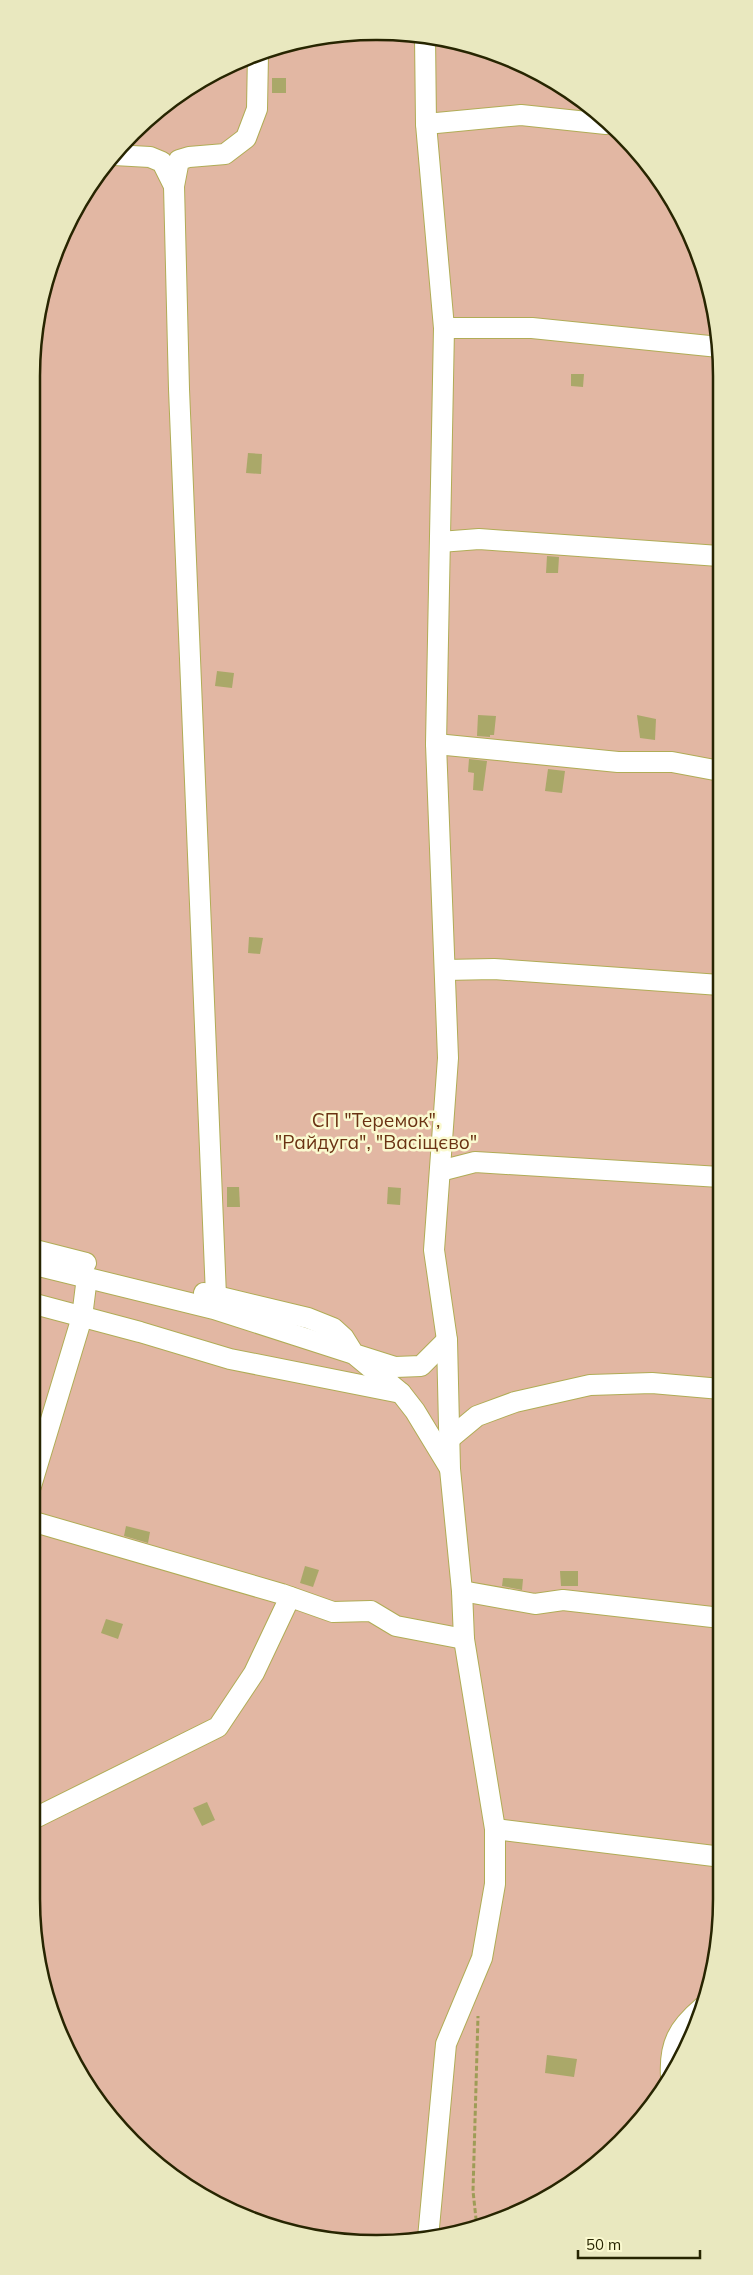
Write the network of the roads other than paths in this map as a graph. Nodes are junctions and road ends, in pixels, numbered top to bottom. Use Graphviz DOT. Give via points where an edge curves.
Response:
graph roads {
  1 [pos="425,44"];
  2 [pos="258,62"];
  3 [pos="597,123"];
  4 [pos="426,124"];
  5 [pos="124,156"];
  6 [pos="174,186"];
  7 [pos="444,328"];
  8 [pos="711,346"];
  9 [pos="440,542"];
  10 [pos="713,556"];
  11 [pos="436,744"];
  12 [pos="713,770"];
  13 [pos="445,970"];
  14 [pos="713,985"];
  15 [pos="440,1171"];
  16 [pos="713,1177"];
  17 [pos="40,1251"];
  18 [pos="40,1266"];
  19 [pos="87,1277"];
  20 [pos="216,1296"];
  21 [pos="40,1305"];
  22 [pos="82,1317"];
  23 [pos="447,1340"];
  24 [pos="354,1354"];
  25 [pos="713,1388"];
  26 [pos="401,1393"];
  27 [pos="448,1440"];
  28 [pos="40,1456"];
  29 [pos="450,1469"];
  30 [pos="40,1524"];
  31 [pos="462,1591"];
  32 [pos="290,1597"];
  33 [pos="713,1617"];
  34 [pos="464,1639"];
  35 [pos="40,1816"];
  36 [pos="495,1829"];
  37 [pos="713,1856"];
  38 [pos="691,2017"];
  39 [pos="670,2062"];
  40 [pos="429,2231"];
  1 -- 4 [label="street"];
  2 -- 6 [label="street" via="257,109 246,138 225,154 179,160"];
  3 -- 4 [label="street" via="521,115"];
  4 -- 7 [label="street"];
  5 -- 6 [label="street" via="150,157 162,162"];
  6 -- 20 [label="street" via="179,389"];
  7 -- 8 [label="street" via="532,328"];
  7 -- 9 [label="street"];
  9 -- 10 [label="street" via="479,539"];
  9 -- 11 [label="street"];
  11 -- 12 [label="street" via="618,762 672,762"];
  11 -- 13 [label="street"];
  13 -- 14 [label="street" via="494,969"];
  13 -- 15 [label="street" via="448,1058"];
  15 -- 16 [label="street" via="475,1162"];
  15 -- 23 [label="street" via="434,1250"];
  17 -- 20 [label="street"];
  18 -- 19 [label="street"];
  19 -- 22 [label="street"];
  19 -- 24 [label="street" via="214,1310"];
  20 -- 24 [label="street" via="308,1318 333,1328"];
  21 -- 22 [label="street"];
  22 -- 26 [label="street" via="230,1359"];
  22 -- 28 [label="street"];
  23 -- 24 [label="street" via="421,1366 395,1367"];
  23 -- 27 [label="street"];
  24 -- 26 [label="street"];
  25 -- 27 [label="street" via="652,1383 590,1385 515,1402 478,1416"];
  26 -- 29 [label="street" via="415,1410"];
  27 -- 29 [label="street"];
  29 -- 31 [label="street"];
  30 -- 32 [label="street"];
  31 -- 33 [label="street" via="535,1604 563,1600"];
  31 -- 34 [label="street"];
  32 -- 34 [label="street" via="333,1612 371,1611 396,1626"];
  32 -- 35 [label="street" via="254,1674 218,1727"];
  34 -- 36 [label="street"];
  36 -- 37 [label="street"];
  36 -- 40 [label="street" via="494,1884 482,1958 446,2044"];
  38 -- 39 [label="street" via="685,2022 670,2055"];
}
